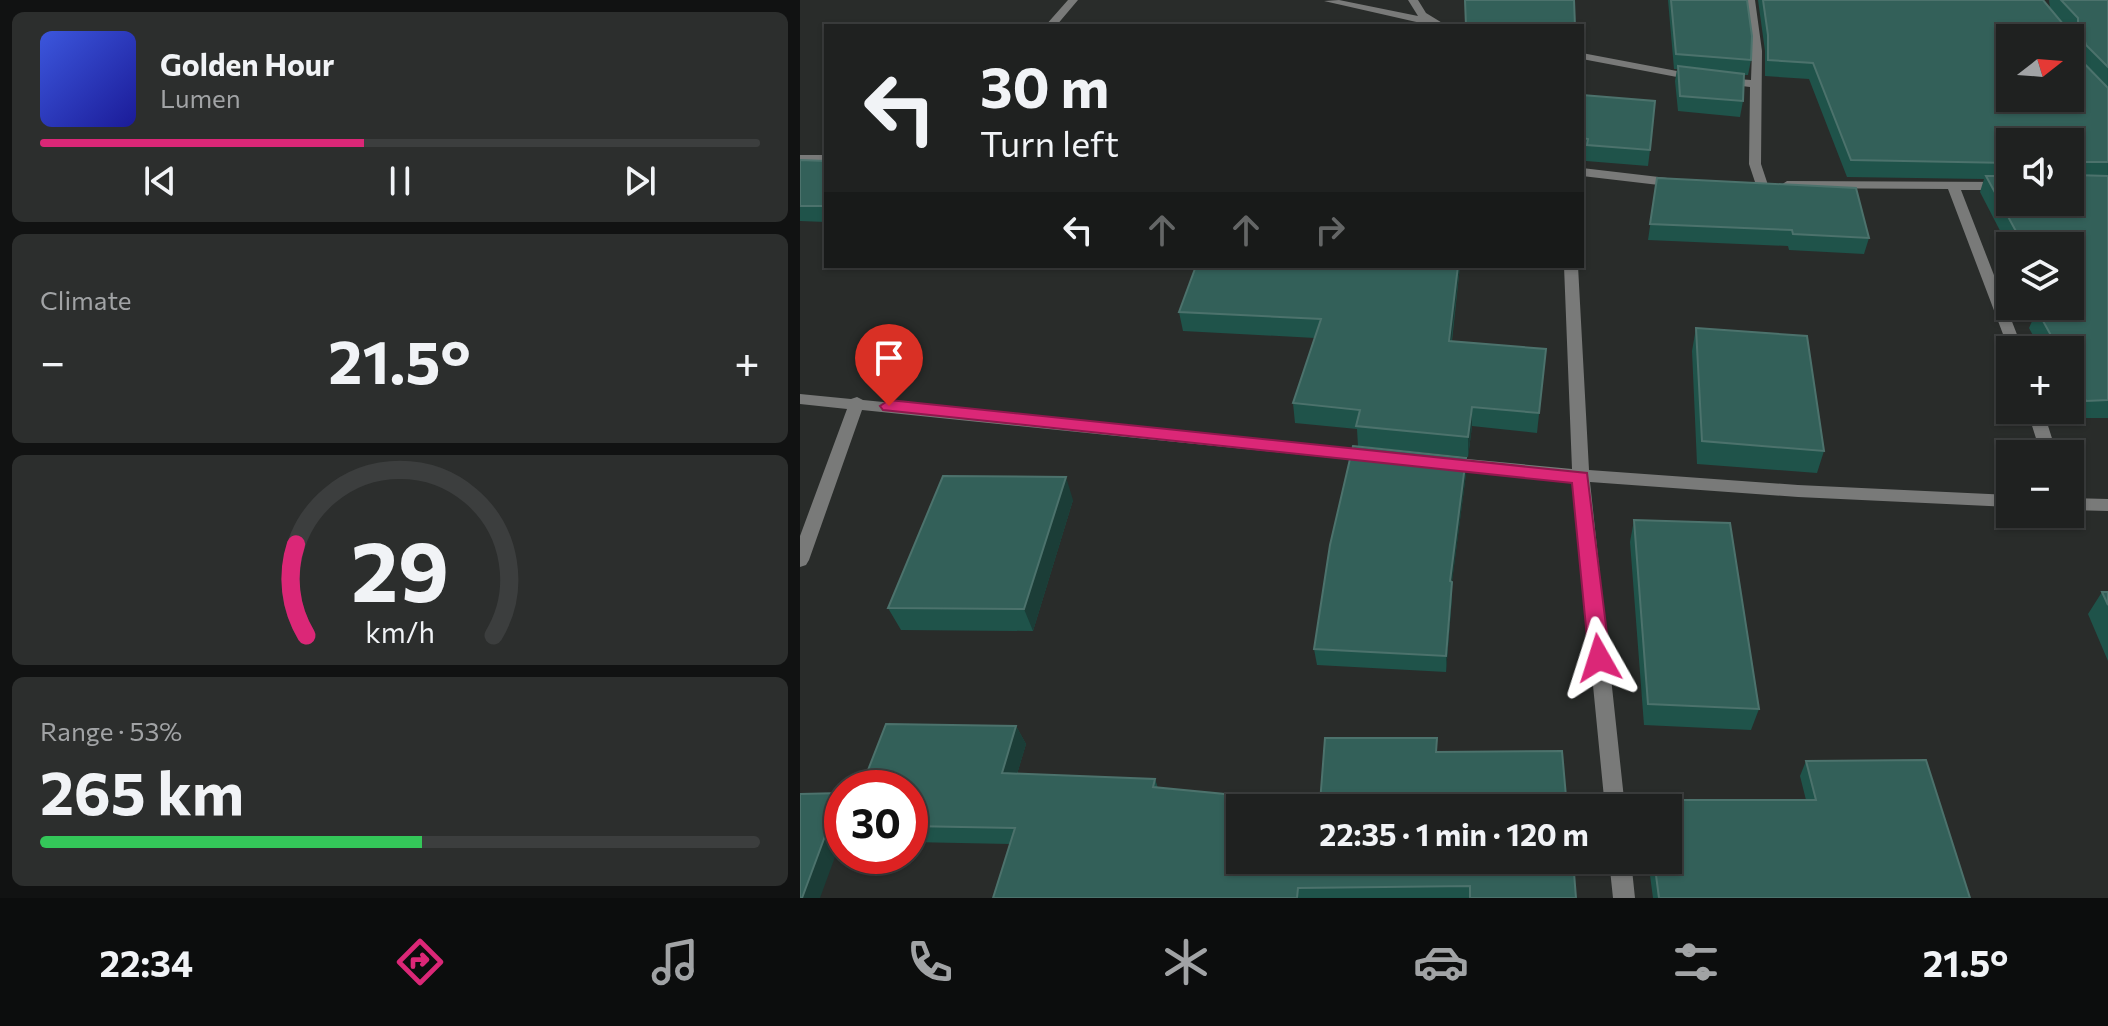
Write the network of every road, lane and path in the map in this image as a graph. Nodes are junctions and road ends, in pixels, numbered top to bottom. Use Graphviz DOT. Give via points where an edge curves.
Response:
graph roads {
  1 [pos="1073,0"];
  2 [pos="1323,0"];
  3 [pos="1346,0"];
  4 [pos="1413,0"];
  5 [pos="1750,0"];
  6 [pos="1329,1"];
  7 [pos="1052,24"];
  8 [pos="1437,24"];
  9 [pos="1440,24"];
  10 [pos="1584,56"];
  11 [pos="1756,84"];
  12 [pos="800,159"];
  13 [pos="824,159"];
  14 [pos="1584,172"];
  15 [pos="1686,184"];
  16 [pos="1747,185"];
  17 [pos="1762,185"];
  18 [pos="1953,186"];
  19 [pos="1996,186"];
  20 [pos="1571,268"];
  21 [pos="2011,336"];
  22 [pos="800,399"];
  23 [pos="857,402"];
  24 [pos="1392,458"];
  25 [pos="1424,461"];
  26 [pos="1581,477"];
  27 [pos="1996,500"];
  28 [pos="2084,504"];
  29 [pos="2108,505"];
  30 [pos="800,560"];
  31 [pos="1614,794"];
  32 [pos="1621,874"];
  33 [pos="1624,898"];
  1 -- 7 [label="street"];
  2 -- 6 [label="street"];
  3 -- 6 [label="street"];
  4 -- 9 [label="street" via="1422,15"];
  5 -- 11 [label="street"];
  6 -- 8 [label="street"];
  10 -- 11 [label="street" via="1685,77"];
  11 -- 17 [label="street" via="1755,164"];
  12 -- 13 [label="street"];
  14 -- 15 [label="street"];
  16 -- 17 [label="street"];
  17 -- 18 [label="street"];
  18 -- 19 [label="street"];
  18 -- 21 [label="street"];
  20 -- 26 [label="street"];
  22 -- 23 [label="street"];
  23 -- 24 [label="street"];
  23 -- 30 [label="street"];
  25 -- 26 [label="street"];
  26 -- 27 [label="street"];
  26 -- 31 [label="street"];
  28 -- 29 [label="street"];
  32 -- 33 [label="street"];
}
